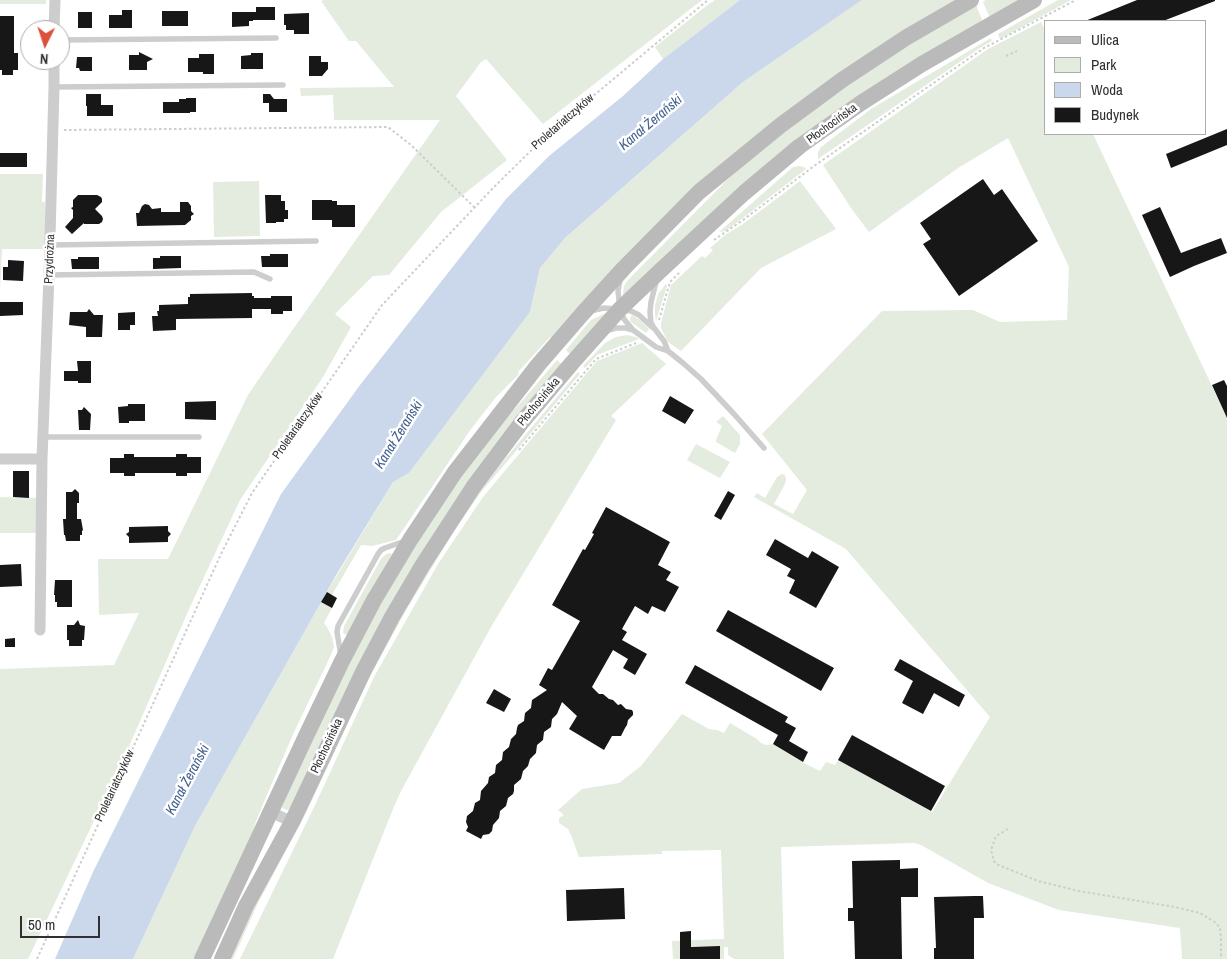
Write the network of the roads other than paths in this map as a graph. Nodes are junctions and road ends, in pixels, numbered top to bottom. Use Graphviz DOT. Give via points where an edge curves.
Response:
graph roads {
  1 [pos="55,0"];
  2 [pos="970,0"];
  3 [pos="1034,0"];
  4 [pos="54,20"];
  5 [pos="276,38"];
  6 [pos="70,40"];
  7 [pos="54,70"];
  8 [pos="283,85"];
  9 [pos="54,87"];
  10 [pos="316,241"];
  11 [pos="50,244"];
  12 [pos="624,268"];
  13 [pos="660,271"];
  14 [pos="49,275"];
  15 [pos="270,279"];
  16 [pos="620,309"];
  17 [pos="583,313"];
  18 [pos="654,328"];
  19 [pos="633,330"];
  20 [pos="599,333"];
  21 [pos="668,351"];
  22 [pos="42,437"];
  23 [pos="199,437"];
  24 [pos="764,448"];
  25 [pos="0,459"];
  26 [pos="42,459"];
  27 [pos="40,630"];
  28 [pos="271,812"];
  29 [pos="292,822"];
  30 [pos="202,959"];
  31 [pos="222,959"];
  1 -- 4 [label="street"];
  2 -- 12 [label="main road, Płochocińska" via="907,37 780,125 699,192"];
  3 -- 13 [label="main road, Płochocińska" via="861,102 800,146"];
  5 -- 6 [label="lane"];
  7 -- 9 [label="street, Przydrożna"];
  8 -- 9 [label="lane"];
  9 -- 11 [label="street, Przydrożna"];
  10 -- 11 [label="lane"];
  11 -- 14 [label="street, Przydrożna"];
  12 -- 16 [label="lane" via="618,291"];
  12 -- 17 [label="main road, Płochocińska"];
  13 -- 16 [label="main road, Płochocińska"];
  13 -- 18 [label="lane" via="651,302 651,324"];
  14 -- 15 [label="lane" via="254,272"];
  14 -- 22 [label="street, Przydrożna"];
  16 -- 17 [label="lane" via="604,308"];
  16 -- 18 [label="lane" via="639,315"];
  16 -- 19 [label="lane"];
  16 -- 20 [label="main road, Płochocińska"];
  17 -- 28 [label="main road, Płochocińska" via="477,442 410,540 342,661"];
  18 -- 21 [label="lane"];
  19 -- 20 [label="lane" via="616,328"];
  19 -- 21 [label="lane" via="656,347"];
  20 -- 29 [label="main road, Płochocińska" via="516,430 474,486 422,566 364,670"];
  21 -- 24 [label="lane" via="701,379"];
  22 -- 23 [label="lane"];
  22 -- 26 [label="street, Przydrożna"];
  25 -- 26 [label="street"];
  26 -- 27 [label="street, Przydrożna"];
  28 -- 29 [label="street"];
  28 -- 30 [label="main road, Płochocińska"];
  29 -- 31 [label="main road, Płochocińska" via="246,906"];
}
